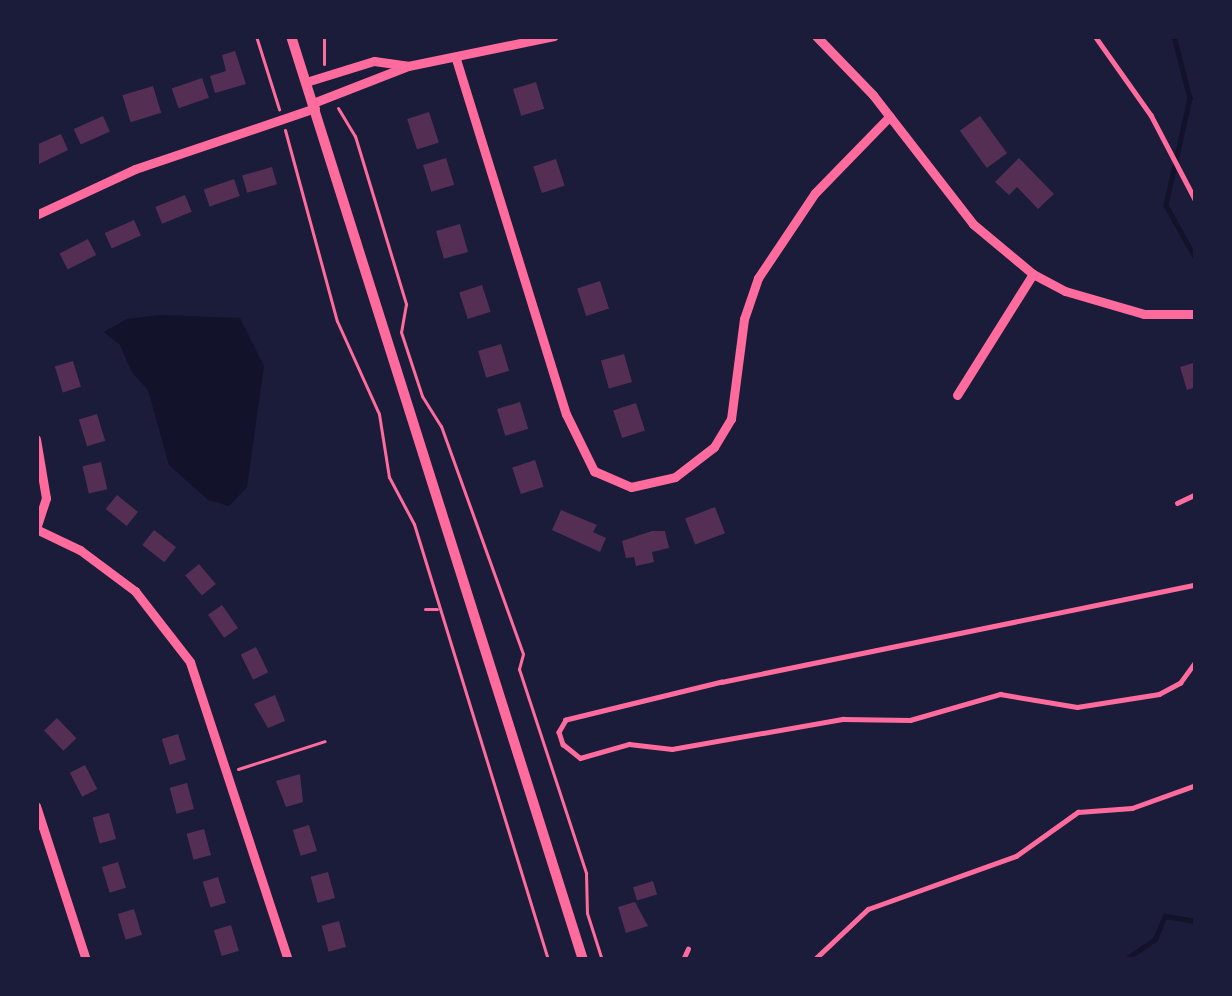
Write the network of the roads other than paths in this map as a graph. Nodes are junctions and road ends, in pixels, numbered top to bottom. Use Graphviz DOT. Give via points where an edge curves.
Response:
graph roads {
  1 [pos="291,36"];
  2 [pos="554,36"];
  3 [pos="816,36"];
  4 [pos="1095,36"];
  5 [pos="456,58"];
  6 [pos="408,66"];
  7 [pos="306,82"];
  8 [pos="314,105"];
  9 [pos="890,116"];
  10 [pos="1196,201"];
  11 [pos="36,214"];
  12 [pos="1033,274"];
  13 [pos="1196,314"];
  14 [pos="957,395"];
  15 [pos="36,439"];
  16 [pos="1196,494"];
  17 [pos="1177,502"];
  18 [pos="36,528"];
  19 [pos="1196,585"];
  20 [pos="1196,662"];
  21 [pos="1192,787"];
  22 [pos="36,806"];
  23 [pos="688,949"];
  24 [pos="86,960"];
  25 [pos="288,960"];
  26 [pos="583,960"];
  27 [pos="683,960"];
  28 [pos="814,960"];
  1 -- 7 [label="street"];
  2 -- 5 [label="street"];
  3 -- 9 [label="street"];
  4 -- 10 [label="lane" via="1151,115"];
  5 -- 6 [label="street"];
  5 -- 9 [label="street" via="566,414 594,471 622,486 675,477 714,447 731,419 744,319 758,278 815,193"];
  6 -- 7 [label="street" via="374,62"];
  6 -- 8 [label="street"];
  7 -- 8 [label="street"];
  8 -- 11 [label="street"];
  8 -- 26 [label="street"];
  9 -- 12 [label="street" via="973,224"];
  12 -- 13 [label="street" via="1144,314"];
  12 -- 14 [label="street"];
  15 -- 18 [label="street" via="46,497"];
  16 -- 17 [label="lane"];
  18 -- 25 [label="street" via="135,591 190,662"];
  19 -- 20 [label="lane" via="722,682 566,720 559,732 580,758 629,744 672,749 843,719 910,720 1000,694 1077,707 1159,694"];
  21 -- 28 [label="lane" via="1132,808 1078,812 1016,856 868,909"];
  22 -- 24 [label="street"];
  23 -- 27 [label="lane"];
}
